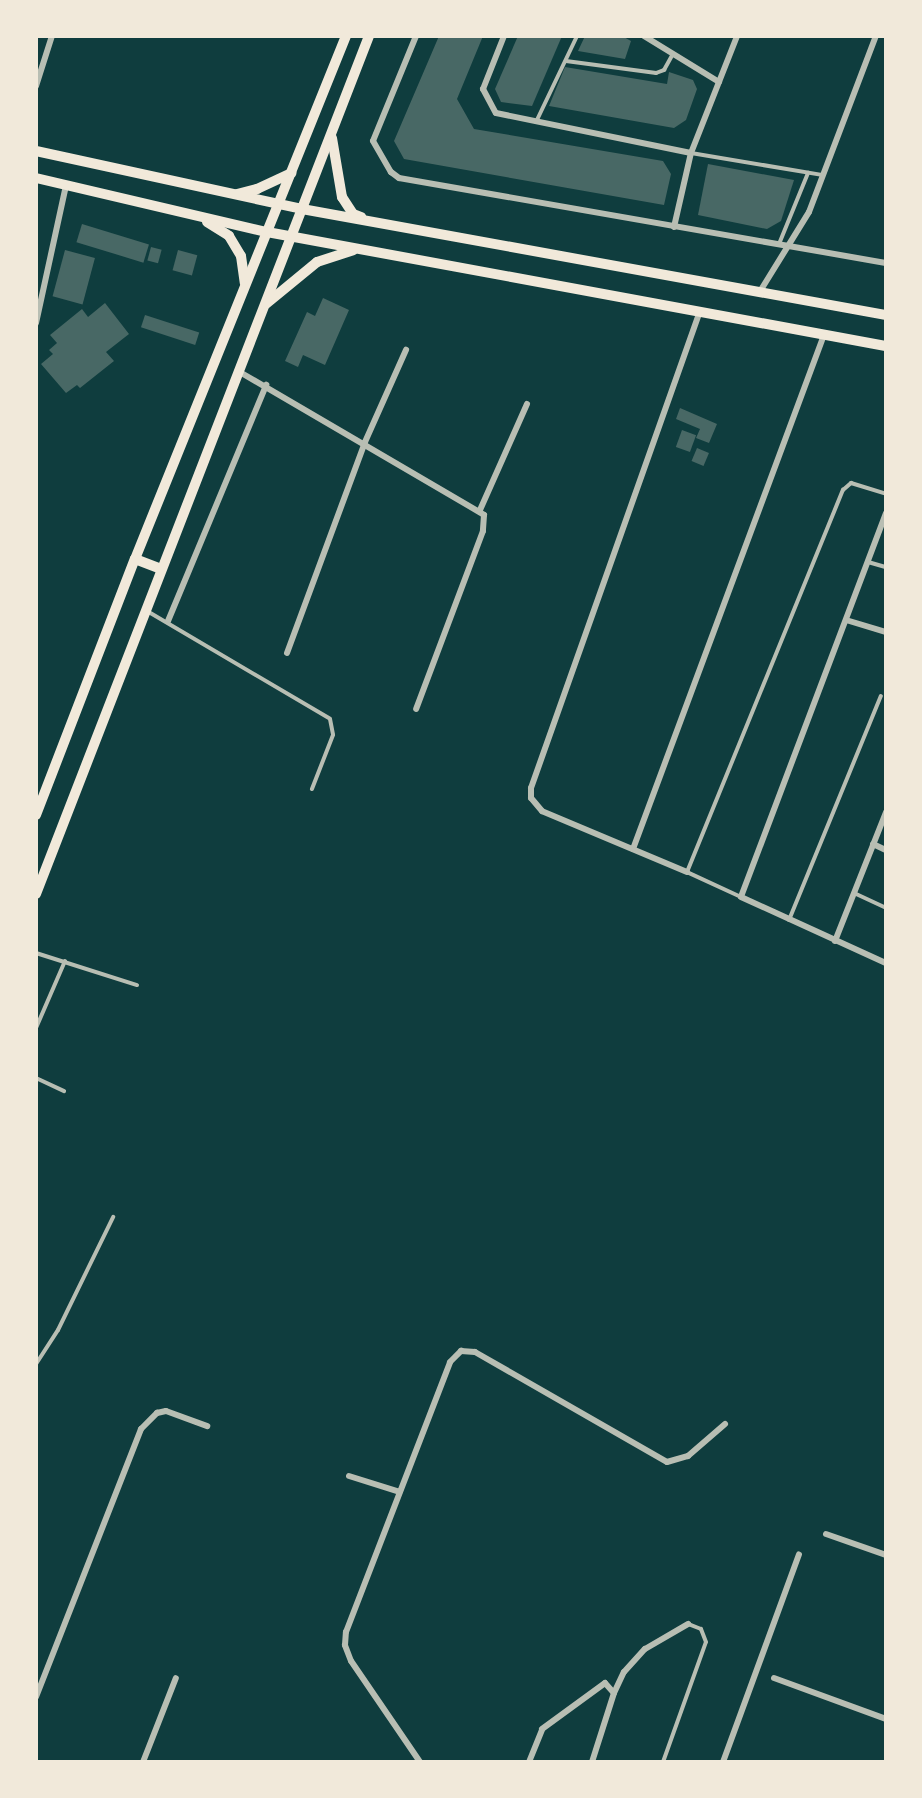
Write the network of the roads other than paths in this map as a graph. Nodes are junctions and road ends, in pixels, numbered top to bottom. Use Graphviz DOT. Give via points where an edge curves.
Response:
graph roads {
  1 [pos="52,36"];
  2 [pos="346,36"];
  3 [pos="369,36"];
  4 [pos="416,36"];
  5 [pos="504,36"];
  6 [pos="577,36"];
  7 [pos="644,36"];
  8 [pos="737,36"];
  9 [pos="876,36"];
  10 [pos="674,54"];
  11 [pos="566,61"];
  12 [pos="719,81"];
  13 [pos="36,86"];
  14 [pos="536,122"];
  15 [pos="332,131"];
  16 [pos="36,151"];
  17 [pos="691,153"];
  18 [pos="292,173"];
  19 [pos="808,173"];
  20 [pos="823,175"];
  21 [pos="36,178"];
  22 [pos="66,184"];
  23 [pos="220,192"];
  24 [pos="278,204"];
  25 [pos="302,209"];
  26 [pos="189,214"];
  27 [pos="370,222"];
  28 [pos="674,226"];
  29 [pos="267,232"];
  30 [pos="291,236"];
  31 [pos="781,247"];
  32 [pos="359,249"];
  33 [pos="886,263"];
  34 [pos="759,294"];
  35 [pos="240,301"];
  36 [pos="264,306"];
  37 [pos="701,310"];
  38 [pos="886,315"];
  39 [pos="36,323"];
  40 [pos="824,336"];
  41 [pos="886,346"];
  42 [pos="406,350"];
  43 [pos="238,371"];
  44 [pos="266,385"];
  45 [pos="527,404"];
  46 [pos="364,442"];
  47 [pos="886,494"];
  48 [pos="480,510"];
  49 [pos="886,513"];
  50 [pos="135,558"];
  51 [pos="868,562"];
  52 [pos="886,567"];
  53 [pos="161,568"];
  54 [pos="144,610"];
  55 [pos="846,620"];
  56 [pos="168,621"];
  57 [pos="886,632"];
  58 [pos="287,653"];
  59 [pos="881,696"];
  60 [pos="416,709"];
  61 [pos="312,789"];
  62 [pos="886,812"];
  63 [pos="36,815"];
  64 [pos="873,844"];
  65 [pos="633,849"];
  66 [pos="886,850"];
  67 [pos="687,872"];
  68 [pos="36,894"];
  69 [pos="854,894"];
  70 [pos="741,897"];
  71 [pos="886,908"];
  72 [pos="789,920"];
  73 [pos="835,941"];
  74 [pos="36,953"];
  75 [pos="65,961"];
  76 [pos="886,963"];
  77 [pos="137,985"];
  78 [pos="36,1028"];
  79 [pos="36,1078"];
  80 [pos="64,1091"];
  81 [pos="113,1217"];
  82 [pos="36,1364"];
  83 [pos="725,1424"];
  84 [pos="207,1426"];
  85 [pos="349,1476"];
  86 [pos="400,1492"];
  87 [pos="826,1534"];
  88 [pos="799,1554"];
  89 [pos="886,1555"];
  90 [pos="688,1624"];
  91 [pos="176,1678"];
  92 [pos="774,1678"];
  93 [pos="614,1693"];
  94 [pos="36,1697"];
  95 [pos="886,1719"];
  96 [pos="142,1762"];
  97 [pos="420,1762"];
  98 [pos="530,1762"];
  99 [pos="592,1762"];
  100 [pos="663,1762"];
  101 [pos="723,1762"];
  1 -- 13 [label="street"];
  2 -- 18 [label="main road"];
  3 -- 15 [label="main road"];
  4 -- 28 [label="street" via="373,141 394,176"];
  5 -- 14 [label="street" via="484,83 484,94 496,113"];
  6 -- 11 [label="lane"];
  7 -- 10 [label="street"];
  8 -- 12 [label="street"];
  9 -- 20 [label="street"];
  10 -- 11 [label="lane" via="664,69 656,73"];
  10 -- 12 [label="street"];
  11 -- 14 [label="lane"];
  12 -- 17 [label="street"];
  14 -- 17 [label="street"];
  15 -- 25 [label="main road"];
  15 -- 27 [label="main road" via="342,197 353,214"];
  16 -- 23 [label="main road"];
  17 -- 19 [label="lane"];
  17 -- 28 [label="street"];
  18 -- 23 [label="main road" via="257,189 238,194"];
  18 -- 24 [label="main road"];
  19 -- 20 [label="lane"];
  19 -- 31 [label="lane"];
  20 -- 31 [label="street" via="809,212"];
  21 -- 22 [label="main road"];
  22 -- 26 [label="main road"];
  22 -- 39 [label="street"];
  23 -- 24 [label="main road"];
  24 -- 25 [label="main road"];
  24 -- 29 [label="main road"];
  25 -- 27 [label="main road"];
  25 -- 30 [label="main road"];
  26 -- 29 [label="main road"];
  26 -- 35 [label="main road" via="229,236 241,256 246,278"];
  27 -- 34 [label="main road"];
  28 -- 31 [label="street"];
  29 -- 30 [label="main road"];
  29 -- 35 [label="main road"];
  30 -- 32 [label="main road"];
  30 -- 36 [label="main road"];
  31 -- 33 [label="street"];
  31 -- 34 [label="street"];
  32 -- 36 [label="main road" via="316,262"];
  32 -- 37 [label="main road"];
  34 -- 38 [label="main road"];
  35 -- 50 [label="main road"];
  36 -- 43 [label="main road"];
  37 -- 40 [label="main road"];
  37 -- 65 [label="street" via="531,789 531,798 542,811"];
  40 -- 41 [label="main road"];
  40 -- 65 [label="street"];
  42 -- 46 [label="street"];
  43 -- 44 [label="street"];
  43 -- 53 [label="main road"];
  44 -- 46 [label="street"];
  44 -- 56 [label="street"];
  45 -- 48 [label="street"];
  46 -- 48 [label="street"];
  46 -- 58 [label="street"];
  47 -- 67 [label="lane" via="851,483 843,490"];
  48 -- 60 [label="street" via="484,515 483,531"];
  49 -- 51 [label="street"];
  50 -- 53 [label="main road"];
  50 -- 63 [label="main road"];
  51 -- 52 [label="lane"];
  51 -- 55 [label="street"];
  53 -- 54 [label="main road"];
  54 -- 56 [label="lane"];
  54 -- 68 [label="main road"];
  55 -- 57 [label="street"];
  55 -- 70 [label="street"];
  56 -- 61 [label="lane" via="330,719 333,735"];
  59 -- 72 [label="lane"];
  62 -- 64 [label="street"];
  64 -- 66 [label="street"];
  64 -- 69 [label="street"];
  65 -- 67 [label="street"];
  67 -- 70 [label="lane"];
  69 -- 71 [label="lane"];
  69 -- 73 [label="street"];
  70 -- 72 [label="street"];
  72 -- 73 [label="street"];
  73 -- 76 [label="street"];
  74 -- 75 [label="lane"];
  75 -- 77 [label="lane"];
  75 -- 78 [label="lane"];
  79 -- 80 [label="lane"];
  81 -- 82 [label="lane" via="58,1330"];
  83 -- 86 [label="street" via="688,1456 667,1462 475,1352 461,1352 450,1362"];
  84 -- 94 [label="street" via="166,1411 156,1413 141,1429"];
  85 -- 86 [label="street"];
  86 -- 97 [label="street" via="346,1632 345,1645 351,1661"];
  87 -- 89 [label="street"];
  88 -- 101 [label="street"];
  90 -- 93 [label="street" via="645,1649 624,1672"];
  90 -- 100 [label="lane" via="701,1629 706,1642"];
  91 -- 96 [label="street"];
  92 -- 95 [label="street"];
  93 -- 98 [label="street" via="611,1685 600,1683 542,1729"];
  93 -- 99 [label="street"];
}
